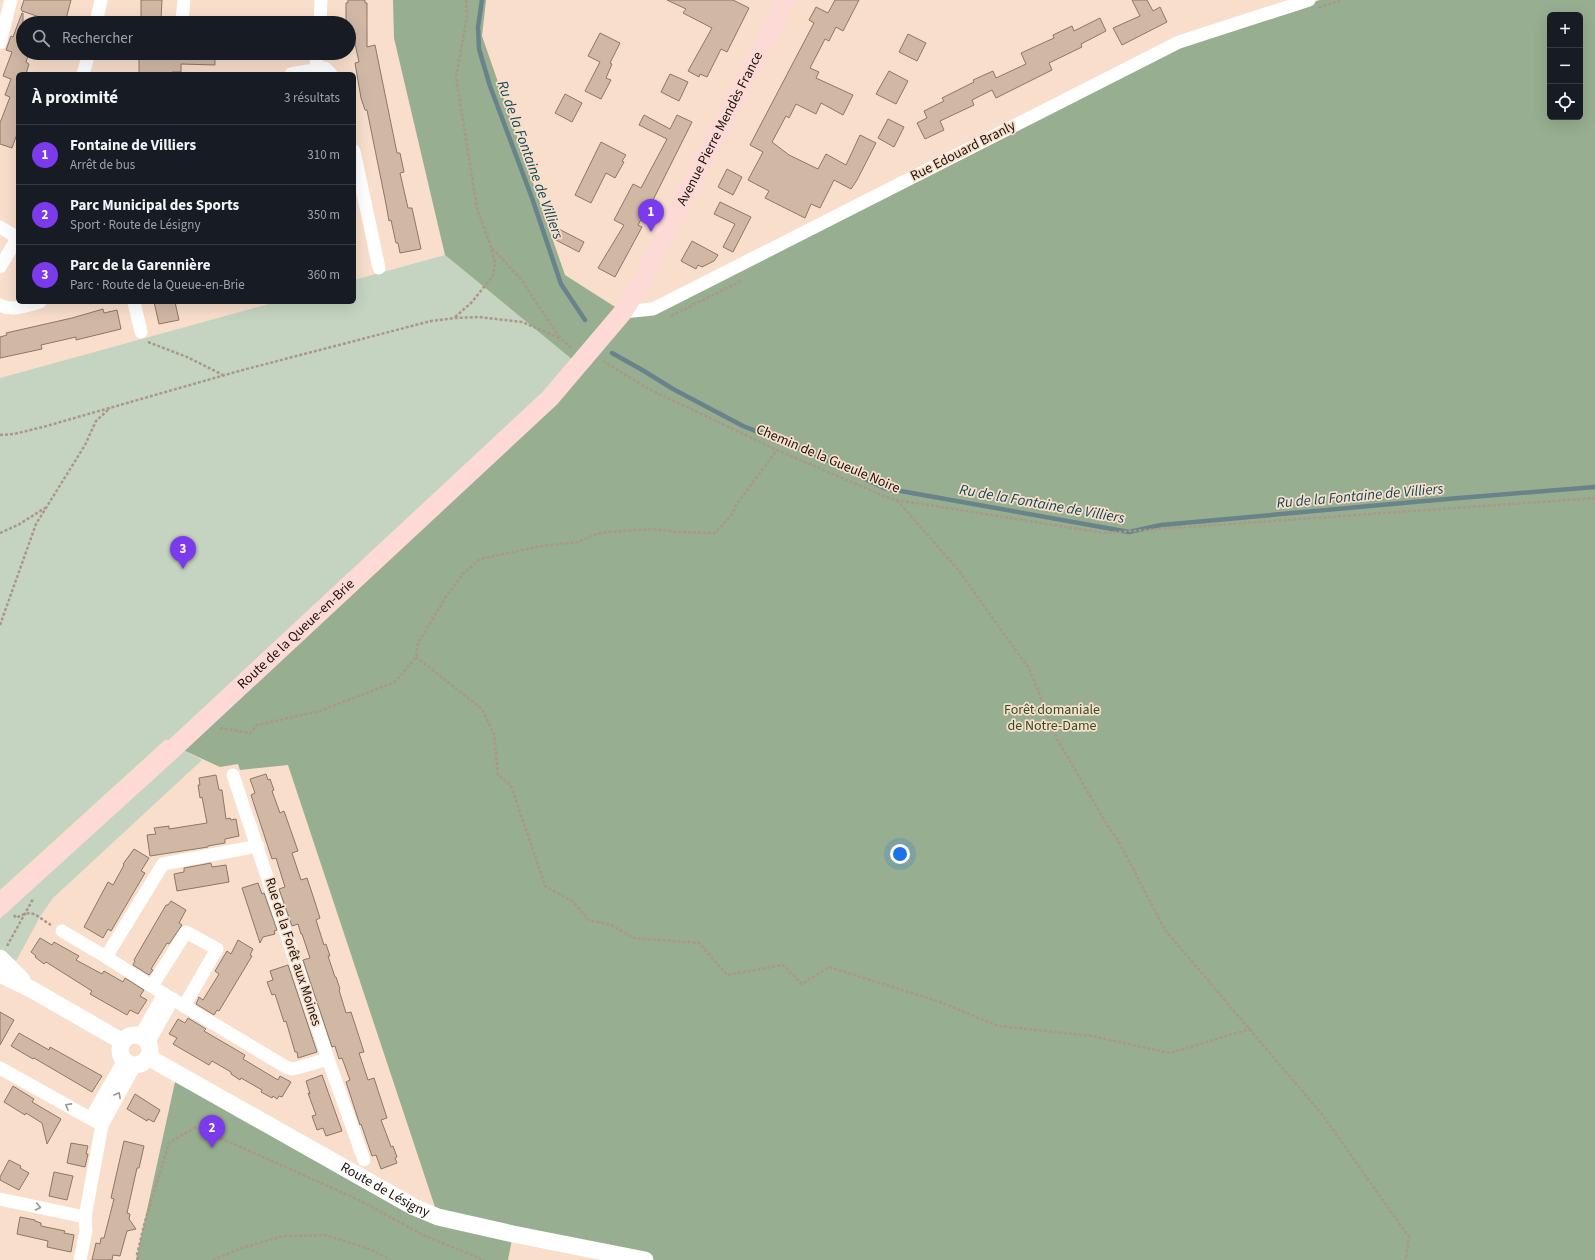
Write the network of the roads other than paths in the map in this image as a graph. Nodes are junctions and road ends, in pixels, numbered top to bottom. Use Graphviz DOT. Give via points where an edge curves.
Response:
graph roads {
  1 [pos="11,0"];
  2 [pos="101,0"];
  3 [pos="184,0"];
  4 [pos="321,0"];
  5 [pos="786,0"];
  6 [pos="1310,5"];
  7 [pos="98,16"];
  8 [pos="182,16"];
  9 [pos="320,16"];
  10 [pos="0,43"];
  11 [pos="87,60"];
  12 [pos="317,60"];
  13 [pos="316,69"];
  14 [pos="84,72"];
  15 [pos="301,72"];
  16 [pos="328,72"];
  17 [pos="356,168"];
  18 [pos="358,186"];
  19 [pos="0,227"];
  20 [pos="16,236"];
  21 [pos="16,240"];
  22 [pos="0,267"];
  23 [pos="379,268"];
  24 [pos="31,304"];
  25 [pos="134,304"];
  26 [pos="0,305"];
  27 [pos="623,312"];
  28 [pos="141,332"];
  29 [pos="593,358"];
  30 [pos="233,775"];
  31 [pos="258,846"];
  32 [pos="2,905"];
  33 [pos="62,931"];
  34 [pos="106,957"];
  35 [pos="0,958"];
  36 [pos="0,974"];
  37 [pos="152,986"];
  38 [pos="31,989"];
  39 [pos="174,1000"];
  40 [pos="139,1052"];
  41 [pos="328,1059"];
  42 [pos="0,1068"];
  43 [pos="96,1122"];
  44 [pos="364,1160"];
  45 [pos="0,1199"];
  46 [pos="85,1217"];
  47 [pos="80,1260"];
  48 [pos="645,1260"];
  1 -- 10 [label="street"];
  2 -- 7 [label="street"];
  3 -- 8 [label="street"];
  4 -- 9 [label="street"];
  5 -- 27 [label="main road, Avenue Pierre Mendès France" via="644,277"];
  6 -- 27 [label="street, Rue Edouard Branly" via="1179,42 653,309"];
  11 -- 14 [label="street"];
  12 -- 13 [label="street"];
  13 -- 15 [label="street"];
  13 -- 16 [label="street" via="325,68"];
  17 -- 18 [label="street"];
  18 -- 23 [label="street"];
  19 -- 20 [label="street"];
  21 -- 22 [label="street"];
  24 -- 26 [label="street" via="12,308"];
  25 -- 28 [label="street"];
  27 -- 29 [label="main road, Avenue Pierre Mendès France"];
  29 -- 32 [label="main road, Route de la Queue-en-Brie"];
  30 -- 31 [label="street, Rue de la Forêt aux Moines"];
  31 -- 34 [label="street" via="163,864"];
  31 -- 41 [label="street, Rue de la Forêt aux Moines"];
  33 -- 34 [label="street"];
  34 -- 37 [label="street"];
  35 -- 38 [label="street"];
  36 -- 38 [label="street"];
  37 -- 39 [label="street"];
  37 -- 39 [label="street" via="186,932 217,949"];
  38 -- 40 [label="street" via="123,1042 121,1051"];
  39 -- 40 [label="street"];
  39 -- 41 [label="street" via="286,1068 297,1068"];
  40 -- 43 [label="street"];
  40 -- 48 [label="street, Route de Lésigny" via="392,1195 438,1217"];
  41 -- 44 [label="street, Rue de la Forêt aux Moines"];
  43 -- 42 [label="street, one-way"];
  43 -- 46 [label="street"];
  45 -- 46 [label="street, one-way"];
  46 -- 47 [label="street" via="86,1231"];
}
